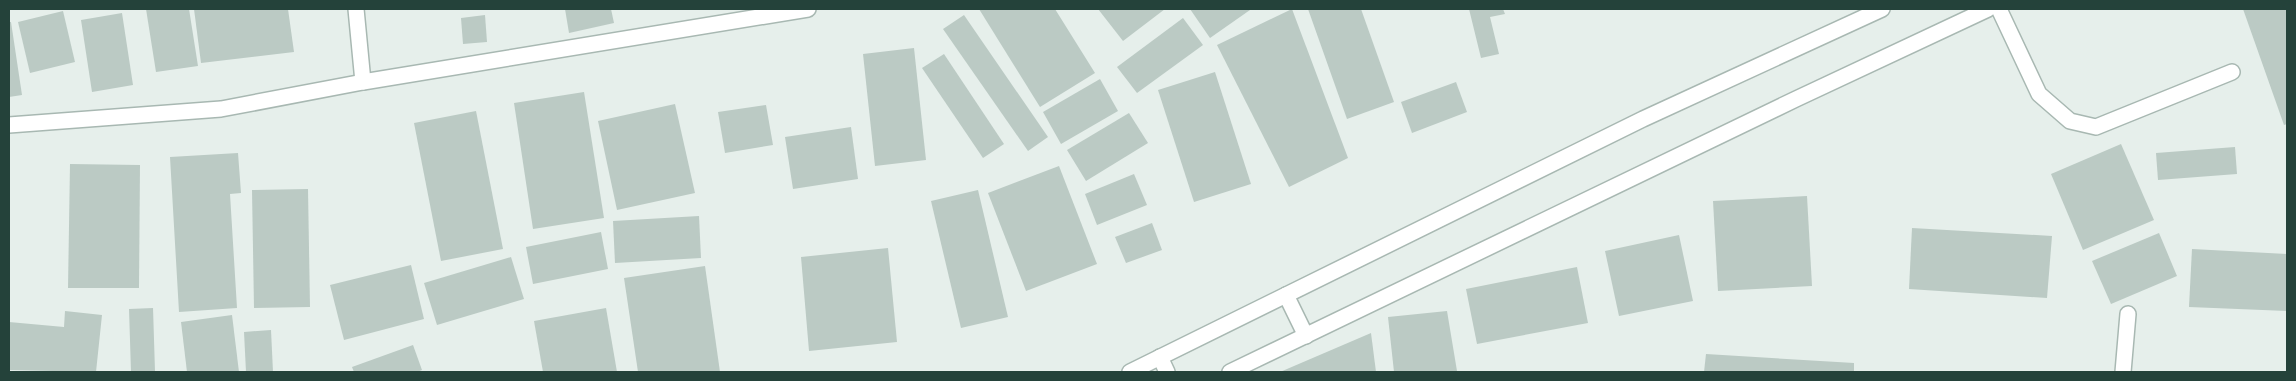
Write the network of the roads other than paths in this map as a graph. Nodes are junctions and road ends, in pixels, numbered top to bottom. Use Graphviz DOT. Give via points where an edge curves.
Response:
graph roads {
  1 [pos="356,9"];
  2 [pos="808,9"];
  3 [pos="1882,9"];
  4 [pos="1988,9"];
  5 [pos="2000,9"];
  6 [pos="2232,72"];
  7 [pos="362,82"];
  8 [pos="9,125"];
  9 [pos="1286,295"];
  10 [pos="2128,314"];
  11 [pos="1306,336"];
  12 [pos="1160,358"];
  13 [pos="1130,372"];
  14 [pos="1167,372"];
  15 [pos="1230,372"];
  16 [pos="2123,372"];
  1 -- 7 [label="street"];
  2 -- 7 [label="street"];
  3 -- 9 [label="street" via="1643,119"];
  4 -- 11 [label="street"];
  5 -- 6 [label="street" via="2039,94 2070,121 2096,127"];
  7 -- 8 [label="street" via="221,109"];
  9 -- 11 [label="street"];
  9 -- 12 [label="street"];
  10 -- 16 [label="street"];
  11 -- 15 [label="street"];
  12 -- 13 [label="street"];
  12 -- 14 [label="street"];
}
